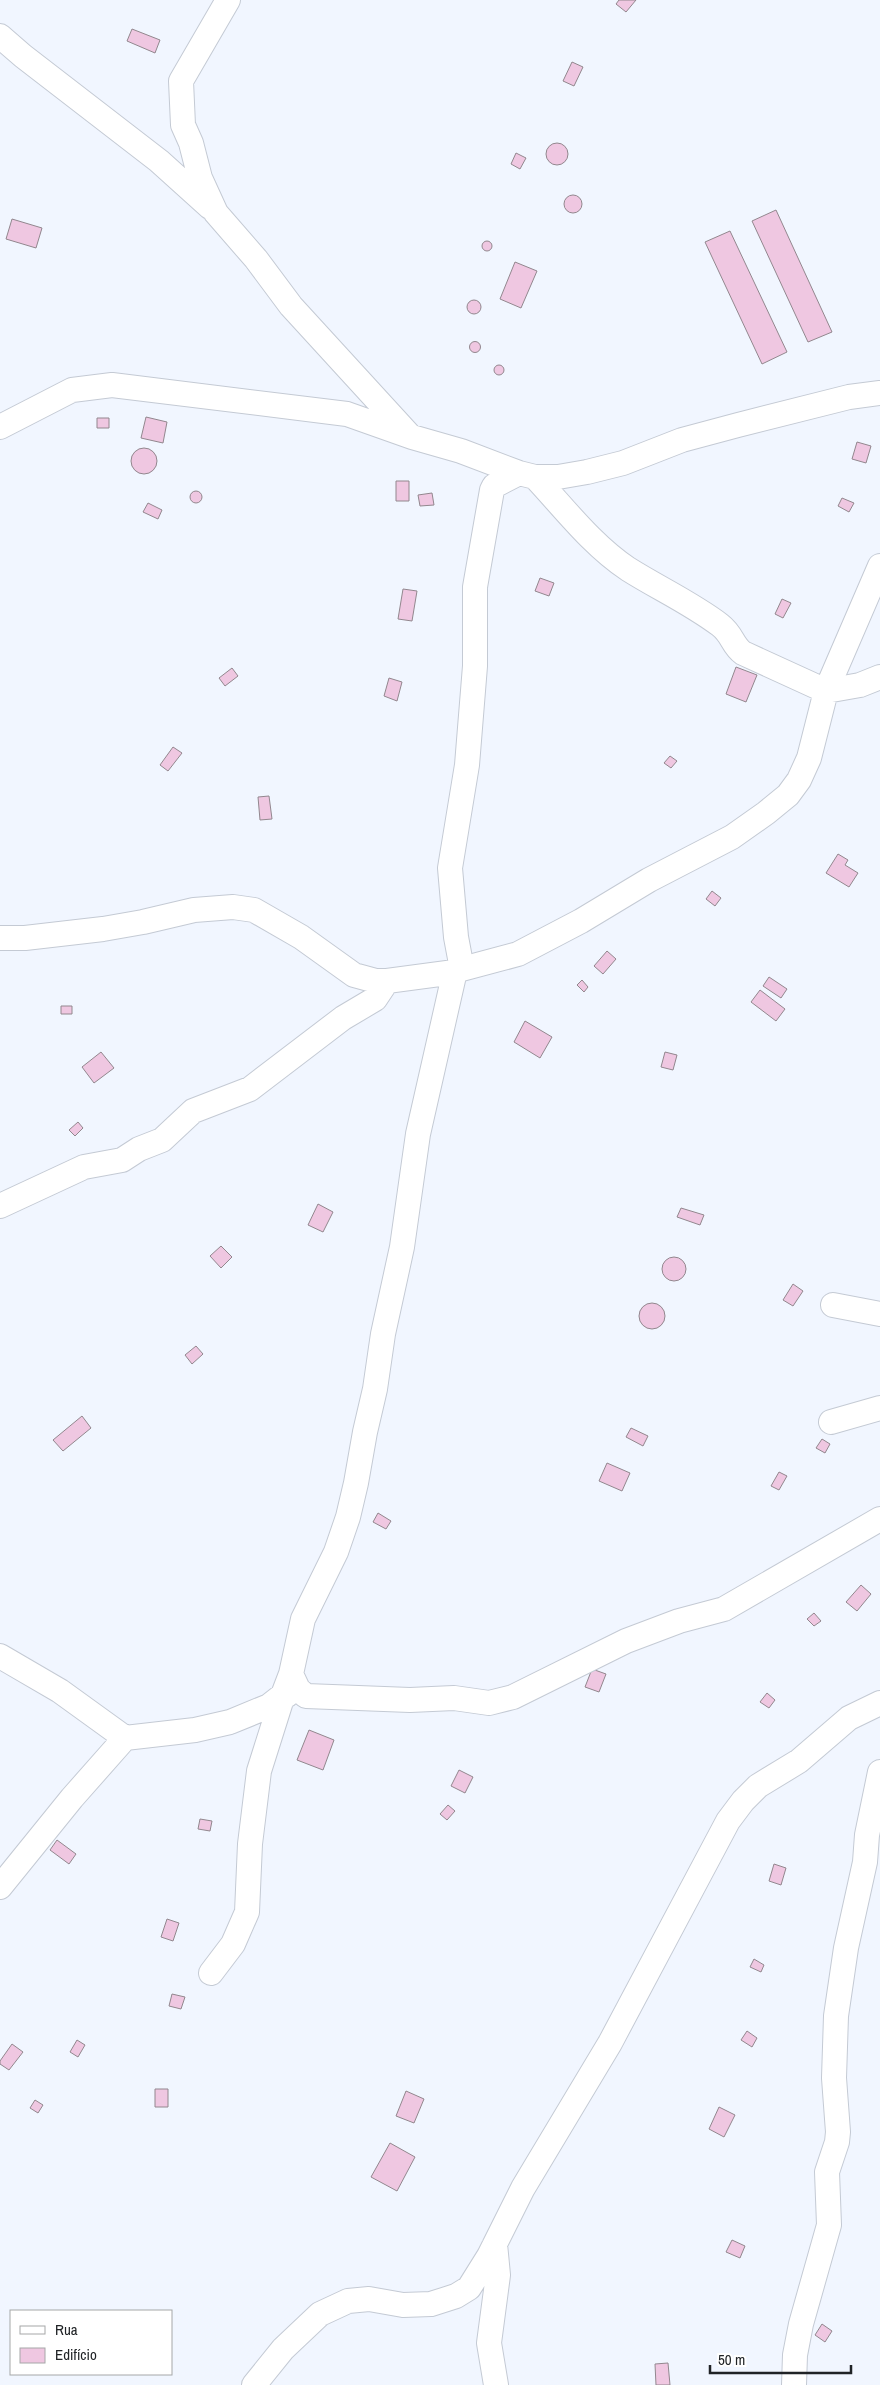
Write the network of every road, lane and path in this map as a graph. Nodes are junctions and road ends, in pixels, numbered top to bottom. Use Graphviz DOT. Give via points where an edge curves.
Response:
graph roads {
  1 [pos="228,0"];
  2 [pos="0,36"];
  3 [pos="216,212"];
  4 [pos="880,393"];
  5 [pos="0,427"];
  6 [pos="412,437"];
  7 [pos="527,475"];
  8 [pos="880,566"];
  9 [pos="880,677"];
  10 [pos="826,690"];
  11 [pos="0,938"];
  12 [pos="459,970"];
  13 [pos="387,981"];
  14 [pos="0,1206"];
  15 [pos="833,1306"];
  16 [pos="880,1314"];
  17 [pos="880,1408"];
  18 [pos="832,1422"];
  19 [pos="880,1519"];
  20 [pos="0,1656"];
  21 [pos="287,1684"];
  22 [pos="880,1703"];
  23 [pos="125,1738"];
  24 [pos="880,1772"];
  25 [pos="0,1887"];
  26 [pos="210,1973"];
  27 [pos="495,2244"];
  28 [pos="254,2385"];
  29 [pos="496,2385"];
  30 [pos="794,2385"];
  1 -- 3 [label="street" via="181,80 183,125 200,178"];
  2 -- 3 [label="street" via="159,161"];
  3 -- 6 [label="street" via="291,306"];
  4 -- 7 [label="street" via="826,402 682,440 622,463 587,472"];
  5 -- 6 [label="street" via="72,390 112,385 347,414"];
  6 -- 7 [label="street"];
  7 -- 10 [label="street" via="599,545 628,569 690,603 720,625 731,634 737,649"];
  7 -- 12 [label="street" via="494,486 492,490 475,587 475,666 470,733 450,868"];
  8 -- 10 [label="street"];
  9 -- 10 [label="street" via="860,685"];
  10 -- 12 [label="street" via="805,768 788,795 766,813 732,837 649,880 544,941 518,954"];
  11 -- 13 [label="street" via="103,929 214,907 244,908 254,910 301,938 354,975"];
  12 -- 13 [label="street"];
  12 -- 21 [label="street" via="418,1134 402,1246 348,1517 336,1552 303,1619"];
  13 -- 14 [label="street" via="375,999 343,1018 250,1089 193,1110 162,1140 122,1160 84,1167"];
  15 -- 16 [label="street"];
  17 -- 18 [label="street"];
  19 -- 21 [label="street" via="724,1609 679,1621 626,1641 513,1697 489,1703 454,1698 410,1700 306,1696"];
  20 -- 23 [label="street" via="60,1692"];
  21 -- 23 [label="street" via="269,1706 230,1722 195,1730"];
  21 -- 26 [label="street" via="261,1761 250,1844 247,1912 224,1959"];
  22 -- 27 [label="street" via="850,1718 799,1761 758,1786 728,1820 610,2043 523,2188"];
  23 -- 25 [label="street"];
  24 -- 30 [label="street" via="836,2016 834,2078 838,2132 827,2172 828,2224 801,2324"];
  27 -- 28 [label="street" via="469,2288 456,2296 431,2304 403,2306 369,2299 348,2301 320,2314 283,2349"];
  27 -- 29 [label="street" via="498,2275 489,2343"];
}
